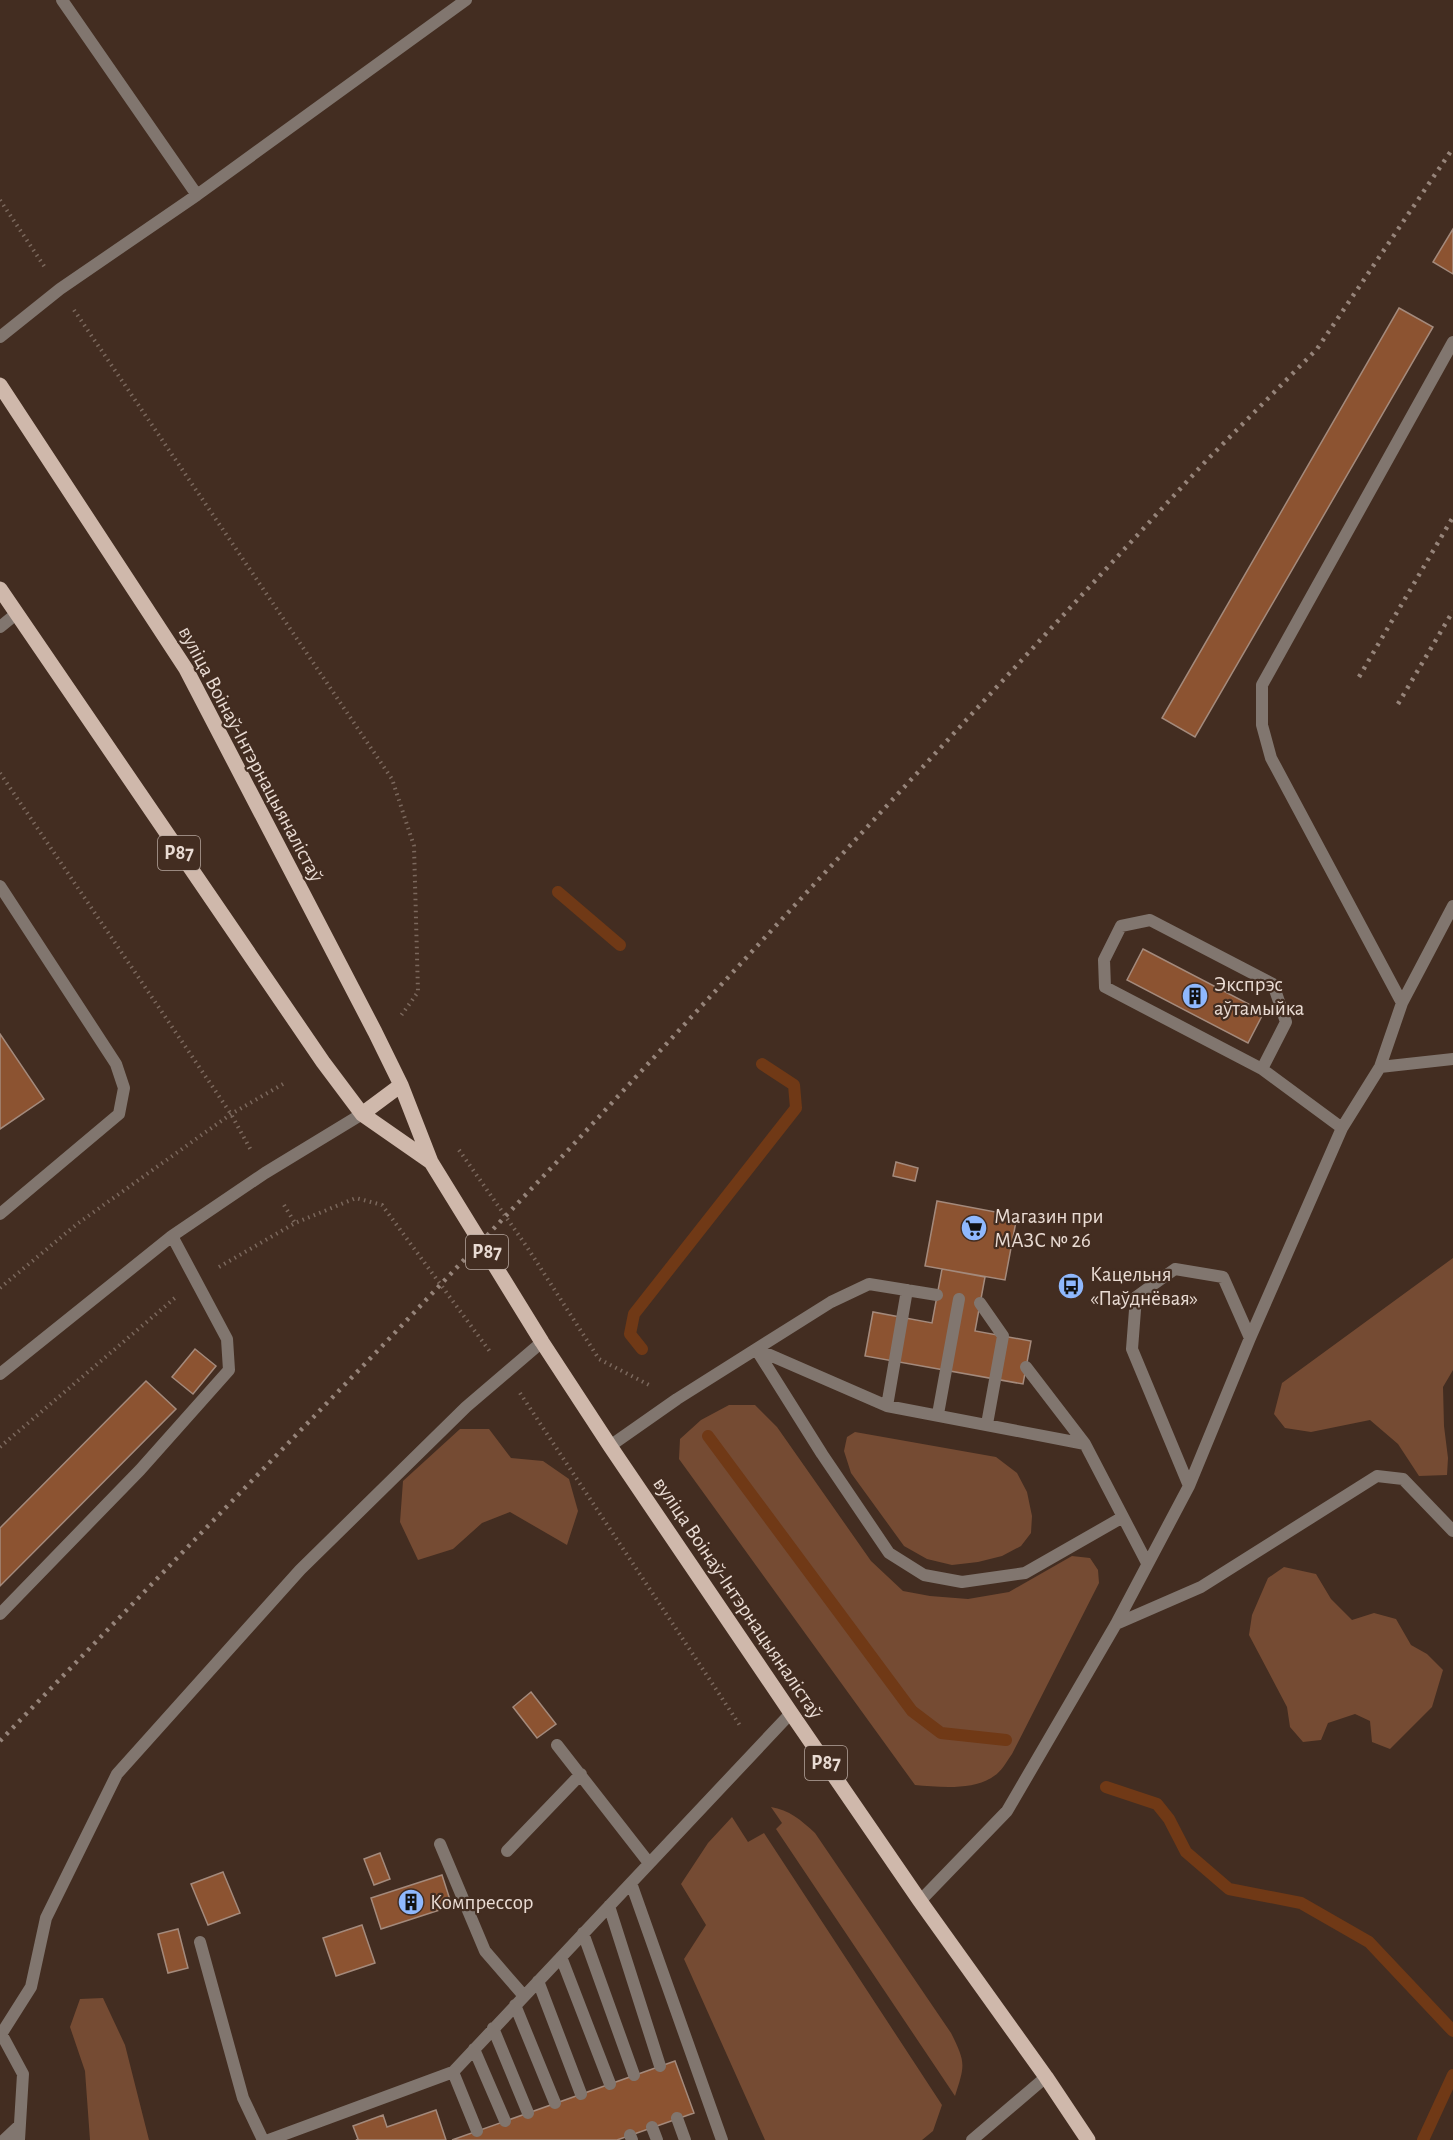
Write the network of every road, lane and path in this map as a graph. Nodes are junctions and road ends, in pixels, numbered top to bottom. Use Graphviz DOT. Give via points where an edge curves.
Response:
graph roads {
  1 [pos="62,0"];
  2 [pos="466,0"];
  3 [pos="197,195"];
  4 [pos="0,200"];
  5 [pos="60,289"];
  6 [pos="0,337"];
  7 [pos="1453,342"];
  8 [pos="0,385"];
  9 [pos="0,589"];
  10 [pos="16,614"];
  11 [pos="0,627"];
  12 [pos="0,773"];
  13 [pos="0,886"];
  14 [pos="1453,906"];
  15 [pos="1402,1003"];
  16 [pos="399,1017"];
  17 [pos="1453,1059"];
  18 [pos="1380,1067"];
  19 [pos="1262,1069"];
  20 [pos="284,1084"];
  21 [pos="401,1085"];
  22 [pos="231,1114"];
  23 [pos="362,1114"];
  24 [pos="1342,1128"];
  25 [pos="456,1145"];
  26 [pos="254,1155"];
  27 [pos="431,1162"];
  28 [pos="284,1204"];
  29 [pos="0,1214"];
  30 [pos="295,1223"];
  31 [pos="171,1236"];
  32 [pos="196,1279"];
  33 [pos="0,1288"];
  34 [pos="907,1290"];
  35 [pos="937,1296"];
  36 [pos="958,1299"];
  37 [pos="980,1303"];
  38 [pos="1251,1338"];
  39 [pos="542,1342"];
  40 [pos="756,1349"];
  41 [pos="1026,1367"];
  42 [pos="506,1373"];
  43 [pos="0,1374"];
  44 [pos="677,1399"];
  45 [pos="887,1406"];
  46 [pos="938,1414"];
  47 [pos="987,1424"];
  48 [pos="1085,1444"];
  49 [pos="610,1446"];
  50 [pos="0,1447"];
  51 [pos="1189,1486"];
  52 [pos="1123,1517"];
  53 [pos="1453,1532"];
  54 [pos="1147,1563"];
  55 [pos="0,1614"];
  56 [pos="1116,1624"];
  57 [pos="791,1713"];
  58 [pos="557,1745"];
  59 [pos="756,1750"];
  60 [pos="581,1773"];
  61 [pos="440,1844"];
  62 [pos="507,1851"];
  63 [pos="650,1863"];
  64 [pos="631,1883"];
  65 [pos="920,1901"];
  66 [pos="609,1906"];
  67 [pos="583,1933"];
  68 [pos="200,1942"];
  69 [pos="561,1957"];
  70 [pos="538,1981"];
  71 [pos="525,1996"];
  72 [pos="515,2005"];
  73 [pos="493,2028"];
  74 [pos="1,2035"];
  75 [pos="474,2049"];
  76 [pos="660,2066"];
  77 [pos="453,2072"];
  78 [pos="634,2075"];
  79 [pos="1046,2077"];
  80 [pos="610,2084"];
  81 [pos="581,2094"];
  82 [pos="555,2103"];
  83 [pos="528,2113"];
  84 [pos="677,2118"];
  85 [pos="505,2121"];
  86 [pos="19,2126"];
  87 [pos="652,2127"];
  88 [pos="477,2131"];
  89 [pos="4,2140"];
  90 [pos="18,2140"];
  91 [pos="263,2140"];
  92 [pos="269,2140"];
  93 [pos="657,2140"];
  94 [pos="684,2140"];
  95 [pos="722,2140"];
  96 [pos="972,2140"];
  97 [pos="1088,2140"];
  1 -- 3 [label="lane"];
  2 -- 3 [label="lane"];
  3 -- 5 [label="lane"];
  4 -- 5 [label="path"];
  5 -- 6 [label="lane"];
  5 -- 16 [label="path" via="392,779 414,846 418,992"];
  7 -- 15 [label="lane" via="1262,685 1262,725 1270,758"];
  8 -- 21 [label="main road, вуліца Воінаў-Інтэрнацыяналістаў / Р87" via="186,669"];
  9 -- 10 [label="main road, вуліца Воінаў-Інтэрнацыяналістаў / Р87"];
  10 -- 11 [label="lane"];
  10 -- 23 [label="main road, вуліца Воінаў-Інтэрнацыяналістаў / Р87"];
  12 -- 22 [label="path"];
  13 -- 29 [label="lane" via="116,1064 124,1088 119,1114"];
  14 -- 15 [label="lane"];
  15 -- 18 [label="lane"];
  17 -- 18 [label="lane"];
  18 -- 24 [label="lane"];
  19 -- 19 [label="lane" via="1106,987 1104,960 1121,926 1150,920 1273,984 1286,1022"];
  19 -- 24 [label="lane"];
  20 -- 22 [label="path"];
  21 -- 23 [label="main road"];
  21 -- 27 [label="main road, вуліца Воінаў-Інтэрнацыяналістаў / Р87"];
  22 -- 26 [label="path"];
  22 -- 33 [label="path" via="77,1224"];
  23 -- 27 [label="main road, вуліца Воінаў-Інтэрнацыяналістаў / Р87"];
  23 -- 31 [label="lane"];
  24 -- 38 [label="lane"];
  25 -- 44 [label="path" via="599,1359"];
  27 -- 39 [label="main road, вуліца Воінаў-Інтэрнацыяналістаў / Р87"];
  28 -- 30 [label="path"];
  30 -- 32 [label="path"];
  30 -- 42 [label="path" via="356,1198 382,1204"];
  31 -- 32 [label="lane"];
  31 -- 43 [label="lane"];
  32 -- 50 [label="path"];
  32 -- 55 [label="lane" via="227,1339 229,1370 140,1470"];
  34 -- 35 [label="lane"];
  34 -- 40 [label="lane" via="869,1284 831,1302"];
  34 -- 45 [label="lane"];
  36 -- 46 [label="lane"];
  37 -- 47 [label="lane" via="1003,1336"];
  38 -- 51 [label="lane"];
  38 -- 51 [label="lane" via="1223,1277 1175,1269 1136,1297 1132,1349"];
  39 -- 42 [label="lane"];
  39 -- 49 [label="main road, вуліца Воінаў-Інтэрнацыяналістаў / Р87"];
  40 -- 44 [label="lane"];
  40 -- 45 [label="lane"];
  40 -- 52 [label="lane" via="889,1553 924,1575 962,1582 1025,1573"];
  41 -- 48 [label="lane"];
  42 -- 59 [label="path"];
  42 -- 74 [label="lane" via="466,1407 300,1570 117,1774 46,1918 31,1987"];
  44 -- 49 [label="lane"];
  45 -- 46 [label="lane"];
  46 -- 47 [label="lane"];
  47 -- 48 [label="lane"];
  48 -- 52 [label="lane"];
  49 -- 57 [label="main road, вуліца Воінаў-Інтэрнацыяналістаў / Р87"];
  51 -- 54 [label="lane"];
  52 -- 54 [label="lane"];
  53 -- 56 [label="lane" via="1403,1479 1377,1476 1201,1587"];
  54 -- 56 [label="lane"];
  56 -- 65 [label="lane" via="1007,1811"];
  57 -- 59 [label="lane"];
  57 -- 65 [label="main road, вуліца Воінаў-Інтэрнацыяналістаў / Р87"];
  58 -- 60 [label="lane"];
  59 -- 63 [label="lane"];
  60 -- 62 [label="lane"];
  60 -- 63 [label="lane"];
  61 -- 71 [label="lane" via="485,1951"];
  63 -- 64 [label="lane"];
  64 -- 66 [label="lane"];
  64 -- 95 [label="lane"];
  65 -- 79 [label="main road, вуліца Воінаў-Інтэрнацыяналістаў / Р87"];
  66 -- 67 [label="lane"];
  66 -- 76 [label="lane"];
  67 -- 69 [label="lane"];
  67 -- 78 [label="lane"];
  68 -- 91 [label="lane" via="243,2098"];
  69 -- 70 [label="lane"];
  69 -- 80 [label="lane"];
  70 -- 71 [label="lane"];
  70 -- 81 [label="lane"];
  71 -- 72 [label="lane"];
  72 -- 73 [label="lane"];
  72 -- 82 [label="lane"];
  73 -- 75 [label="lane"];
  73 -- 83 [label="lane"];
  74 -- 86 [label="lane" via="23,2074"];
  75 -- 77 [label="lane"];
  75 -- 85 [label="lane"];
  77 -- 88 [label="lane"];
  77 -- 92 [label="lane"];
  79 -- 96 [label="lane"];
  79 -- 97 [label="main road, Р87"];
  84 -- 94 [label="lane"];
  86 -- 89 [label="lane"];
  86 -- 90 [label="lane"];
  87 -- 93 [label="lane"];
}
